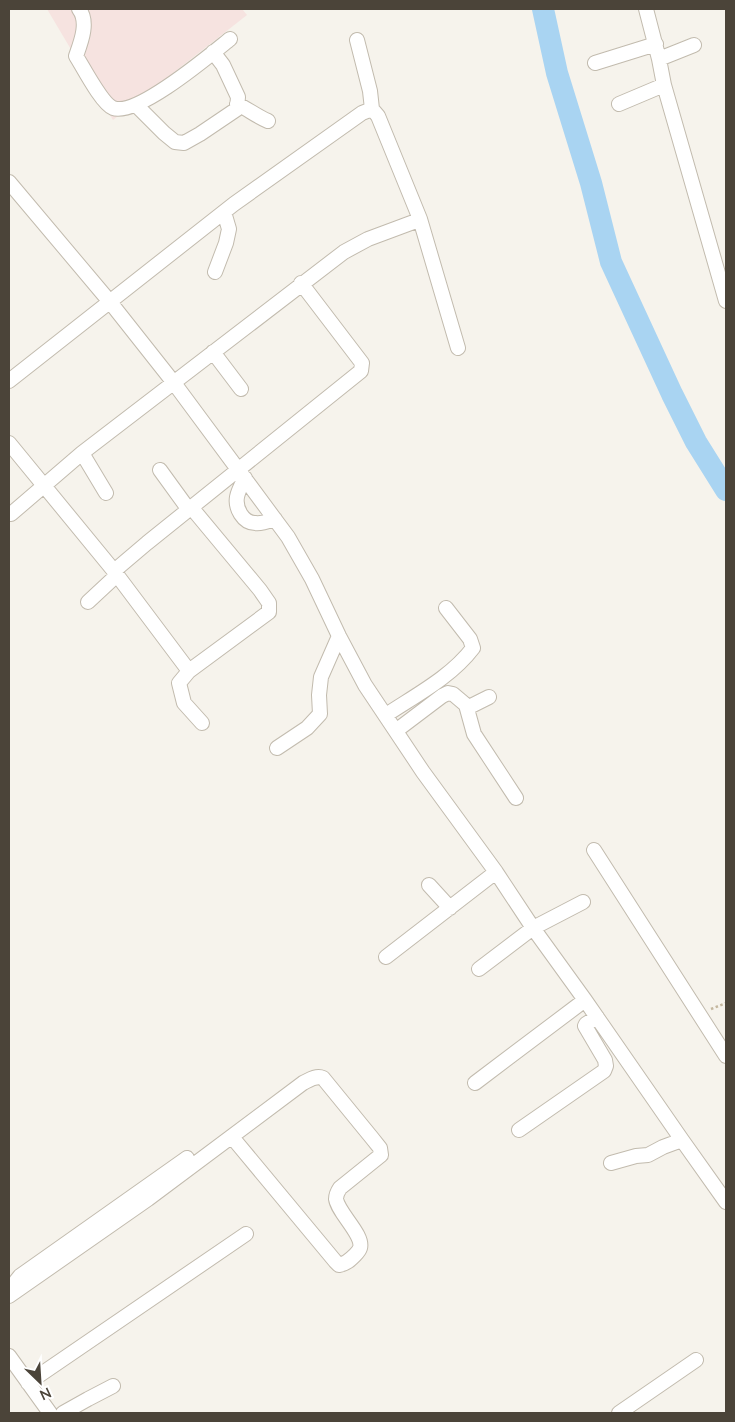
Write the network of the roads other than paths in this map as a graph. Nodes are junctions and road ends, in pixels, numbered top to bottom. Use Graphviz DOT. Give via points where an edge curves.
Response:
graph roads {
  1 [pos="78,9"];
  2 [pos="646,9"];
  3 [pos="230,39"];
  4 [pos="357,40"];
  5 [pos="656,44"];
  6 [pos="694,45"];
  7 [pos="212,52"];
  8 [pos="660,59"];
  9 [pos="595,63"];
  10 [pos="664,84"];
  11 [pos="238,104"];
  12 [pos="619,104"];
  13 [pos="136,105"];
  14 [pos="372,109"];
  15 [pos="268,121"];
  16 [pos="9,182"];
  17 [pos="224,212"];
  18 [pos="419,220"];
  19 [pos="215,272"];
  20 [pos="301,283"];
  21 [pos="726,301"];
  22 [pos="110,302"];
  23 [pos="458,348"];
  24 [pos="213,352"];
  25 [pos="9,381"];
  26 [pos="174,383"];
  27 [pos="241,389"];
  28 [pos="9,443"];
  29 [pos="82,453"];
  30 [pos="160,470"];
  31 [pos="242,474"];
  32 [pos="43,486"];
  33 [pos="106,493"];
  34 [pos="190,509"];
  35 [pos="11,514"];
  36 [pos="275,520"];
  37 [pos="116,573"];
  38 [pos="88,602"];
  39 [pos="446,608"];
  40 [pos="339,636"];
  41 [pos="189,672"];
  42 [pos="489,697"];
  43 [pos="467,708"];
  44 [pos="386,715"];
  45 [pos="202,723"];
  46 [pos="397,730"];
  47 [pos="277,748"];
  48 [pos="516,798"];
  49 [pos="594,850"];
  50 [pos="496,872"];
  51 [pos="429,885"];
  52 [pos="582,902"];
  53 [pos="450,908"];
  54 [pos="533,928"];
  55 [pos="386,957"];
  56 [pos="479,969"];
  57 [pos="586,1000"];
  58 [pos="597,1017"];
  59 [pos="726,1056"];
  60 [pos="475,1083"];
  61 [pos="519,1130"];
  62 [pos="232,1137"];
  63 [pos="682,1140"];
  64 [pos="187,1158"];
  65 [pos="611,1163"];
  66 [pos="726,1202"];
  67 [pos="246,1234"];
  68 [pos="12,1293"];
  69 [pos="9,1356"];
  70 [pos="696,1360"];
  71 [pos="28,1383"];
  72 [pos="113,1386"];
  73 [pos="50,1413"];
  74 [pos="63,1413"];
  75 [pos="619,1413"];
  1 -- 13 [label="street" via="82,13 83,33 76,56 106,104 114,109"];
  2 -- 5 [label="street"];
  3 -- 7 [label="street"];
  4 -- 14 [label="street"];
  5 -- 8 [label="street"];
  5 -- 9 [label="street"];
  6 -- 8 [label="street"];
  7 -- 11 [label="street" via="227,72"];
  7 -- 13 [label="street" via="163,90"];
  8 -- 10 [label="street"];
  10 -- 12 [label="street"];
  10 -- 21 [label="street"];
  11 -- 13 [label="street" via="237,109 184,143 175,142"];
  11 -- 15 [label="street"];
  14 -- 17 [label="street"];
  14 -- 18 [label="street" via="378,116"];
  16 -- 22 [label="street"];
  17 -- 19 [label="street" via="228,229 226,243"];
  17 -- 22 [label="street"];
  18 -- 20 [label="street" via="368,239"];
  18 -- 23 [label="street"];
  20 -- 24 [label="street"];
  20 -- 31 [label="street" via="362,363 361,371"];
  22 -- 25 [label="street"];
  22 -- 26 [label="street"];
  24 -- 26 [label="street"];
  24 -- 27 [label="street"];
  26 -- 29 [label="street"];
  26 -- 31 [label="street"];
  28 -- 32 [label="street"];
  29 -- 32 [label="street"];
  29 -- 33 [label="street"];
  30 -- 34 [label="street"];
  31 -- 34 [label="street"];
  31 -- 36 [label="street"];
  31 -- 36 [label="street" via="237,496 238,510 251,523"];
  32 -- 35 [label="street"];
  32 -- 37 [label="street"];
  34 -- 37 [label="street"];
  34 -- 41 [label="street" via="260,590 269,612"];
  36 -- 40 [label="street" via="312,579"];
  37 -- 38 [label="street"];
  37 -- 41 [label="street"];
  39 -- 44 [label="street" via="470,639 473,648 446,674"];
  40 -- 44 [label="street" via="365,685"];
  40 -- 47 [label="street" via="321,677 320,714 307,728"];
  41 -- 45 [label="street" via="179,683 180,692 184,703"];
  42 -- 43 [label="street"];
  43 -- 46 [label="street" via="448,693"];
  43 -- 48 [label="street" via="474,734"];
  44 -- 46 [label="street"];
  46 -- 50 [label="street" via="423,772"];
  49 -- 59 [label="street"];
  50 -- 53 [label="street"];
  50 -- 54 [label="street"];
  51 -- 53 [label="street"];
  52 -- 54 [label="street"];
  53 -- 55 [label="street"];
  54 -- 56 [label="street"];
  54 -- 57 [label="street"];
  57 -- 58 [label="street"];
  57 -- 60 [label="street"];
  58 -- 61 [label="street" via="585,1026 605,1060 604,1071"];
  58 -- 63 [label="street"];
  62 -- 62 [label="street" via="339,1265 354,1257 360,1241 336,1199 337,1194 340,1188 381,1155 381,1151 323,1078 303,1083"];
  62 -- 68 [label="street"];
  63 -- 65 [label="street" via="648,1155"];
  63 -- 66 [label="street"];
  64 -- 68 [label="street" via="20,1276"];
  67 -- 71 [label="street"];
  69 -- 71 [label="street"];
  70 -- 75 [label="street"];
  71 -- 73 [label="street"];
  72 -- 74 [label="street"];
}
